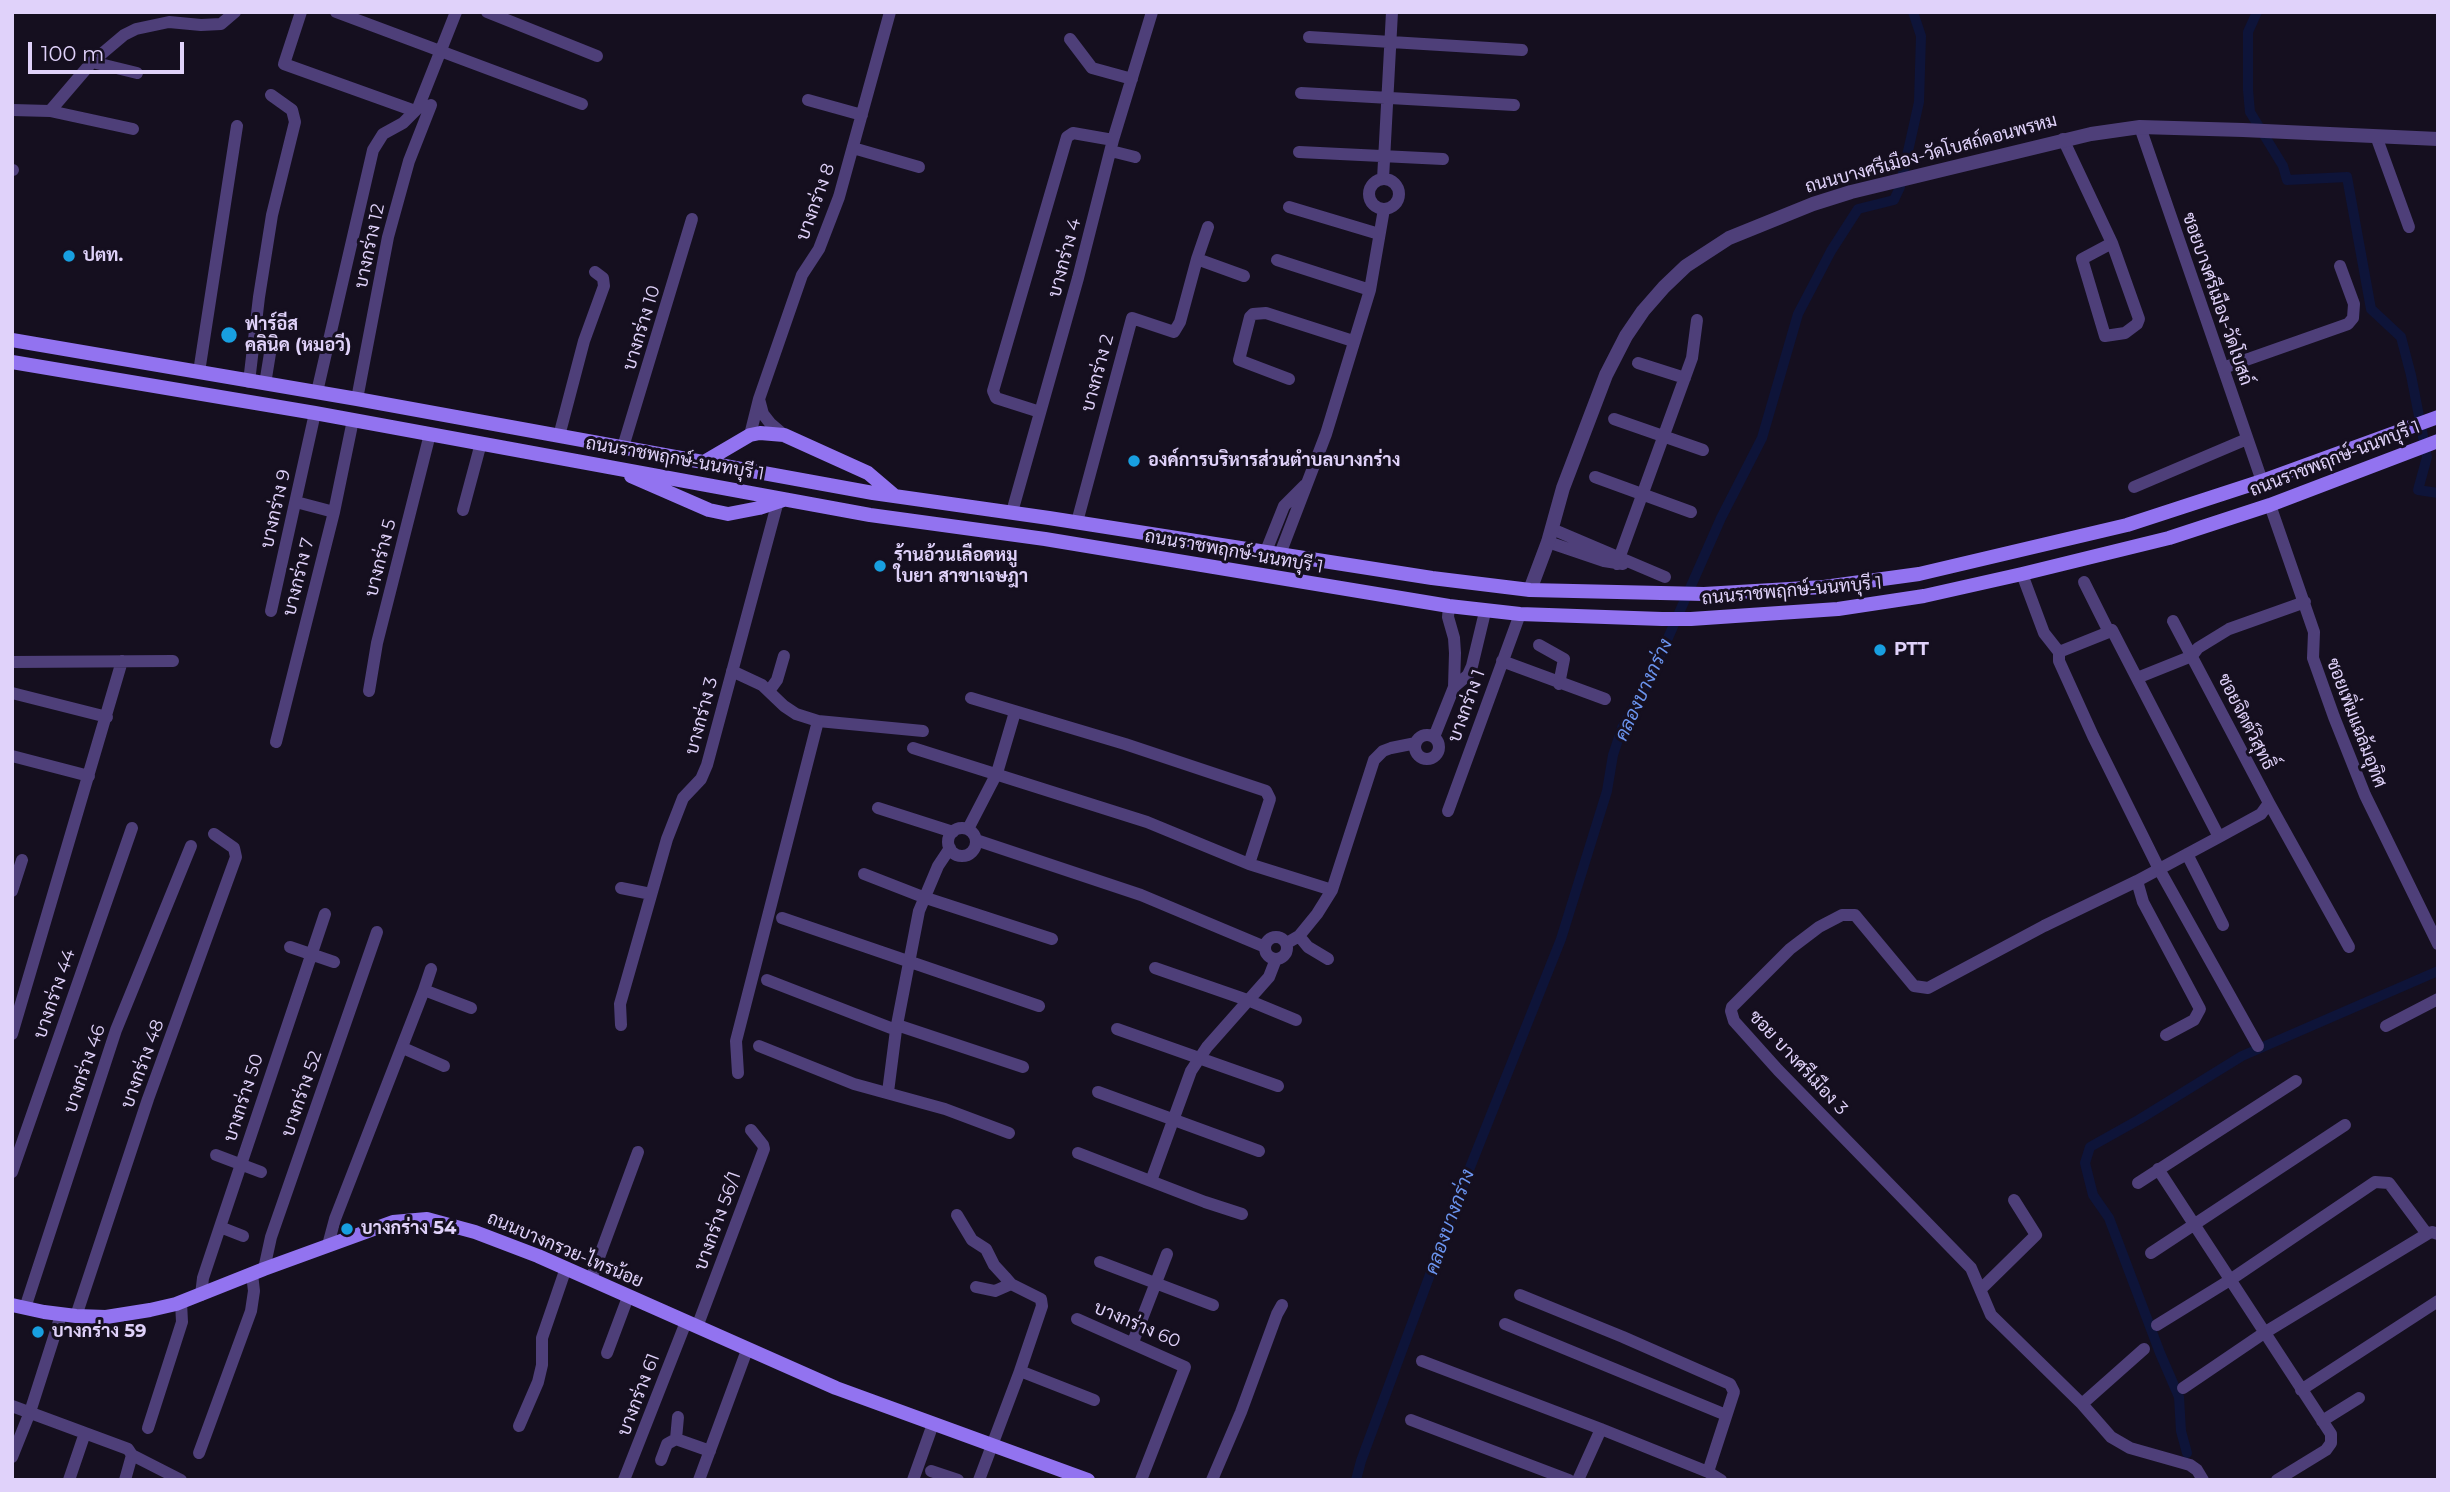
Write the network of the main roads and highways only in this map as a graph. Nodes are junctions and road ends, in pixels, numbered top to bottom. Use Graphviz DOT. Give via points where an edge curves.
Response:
graph roads {
  1 [pos="12,340"];
  2 [pos="12,362"];
  3 [pos="2435,418"];
  4 [pos="2438,441"];
  5 [pos="704,462"];
  6 [pos="605,466"];
  7 [pos="896,497"];
  8 [pos="781,500"];
  9 [pos="19,1307"];
  10 [pos="1088,1480"];
  1 -- 5 [label="main road, ถนนราชพฤกษ์-นนทบุรี 1"];
  2 -- 6 [label="main road, ถนนราชพฤกษ์-นนทบุรี 1"];
  3 -- 7 [label="main road, ถนนราชพฤกษ์-นนทบุรี 1" via="2127,525 1920,574 1824,587 1704,594 1485,586"];
  4 -- 8 [label="main road, ถนนราชพฤกษ์-นนทบุรี 1" via="2270,505 2148,544 1924,596 1838,609 1691,619 1485,612"];
  5 -- 7 [label="main road, ถนนราชพฤกษ์-นนทบุรี 1"];
  5 -- 7 [label="main road" via="750,435 784,435 868,473"];
  6 -- 8 [label="main road, ถนนราชพฤกษ์-นนทบุรี 1"];
  6 -- 8 [label="main road" via="728,514"];
  9 -- 10 [label="main road, ถนนบางกรวย-ไทรน้อย" via="61,1315 126,1315 181,1302 393,1222 427,1219 475,1232 566,1268 816,1380"];
}
